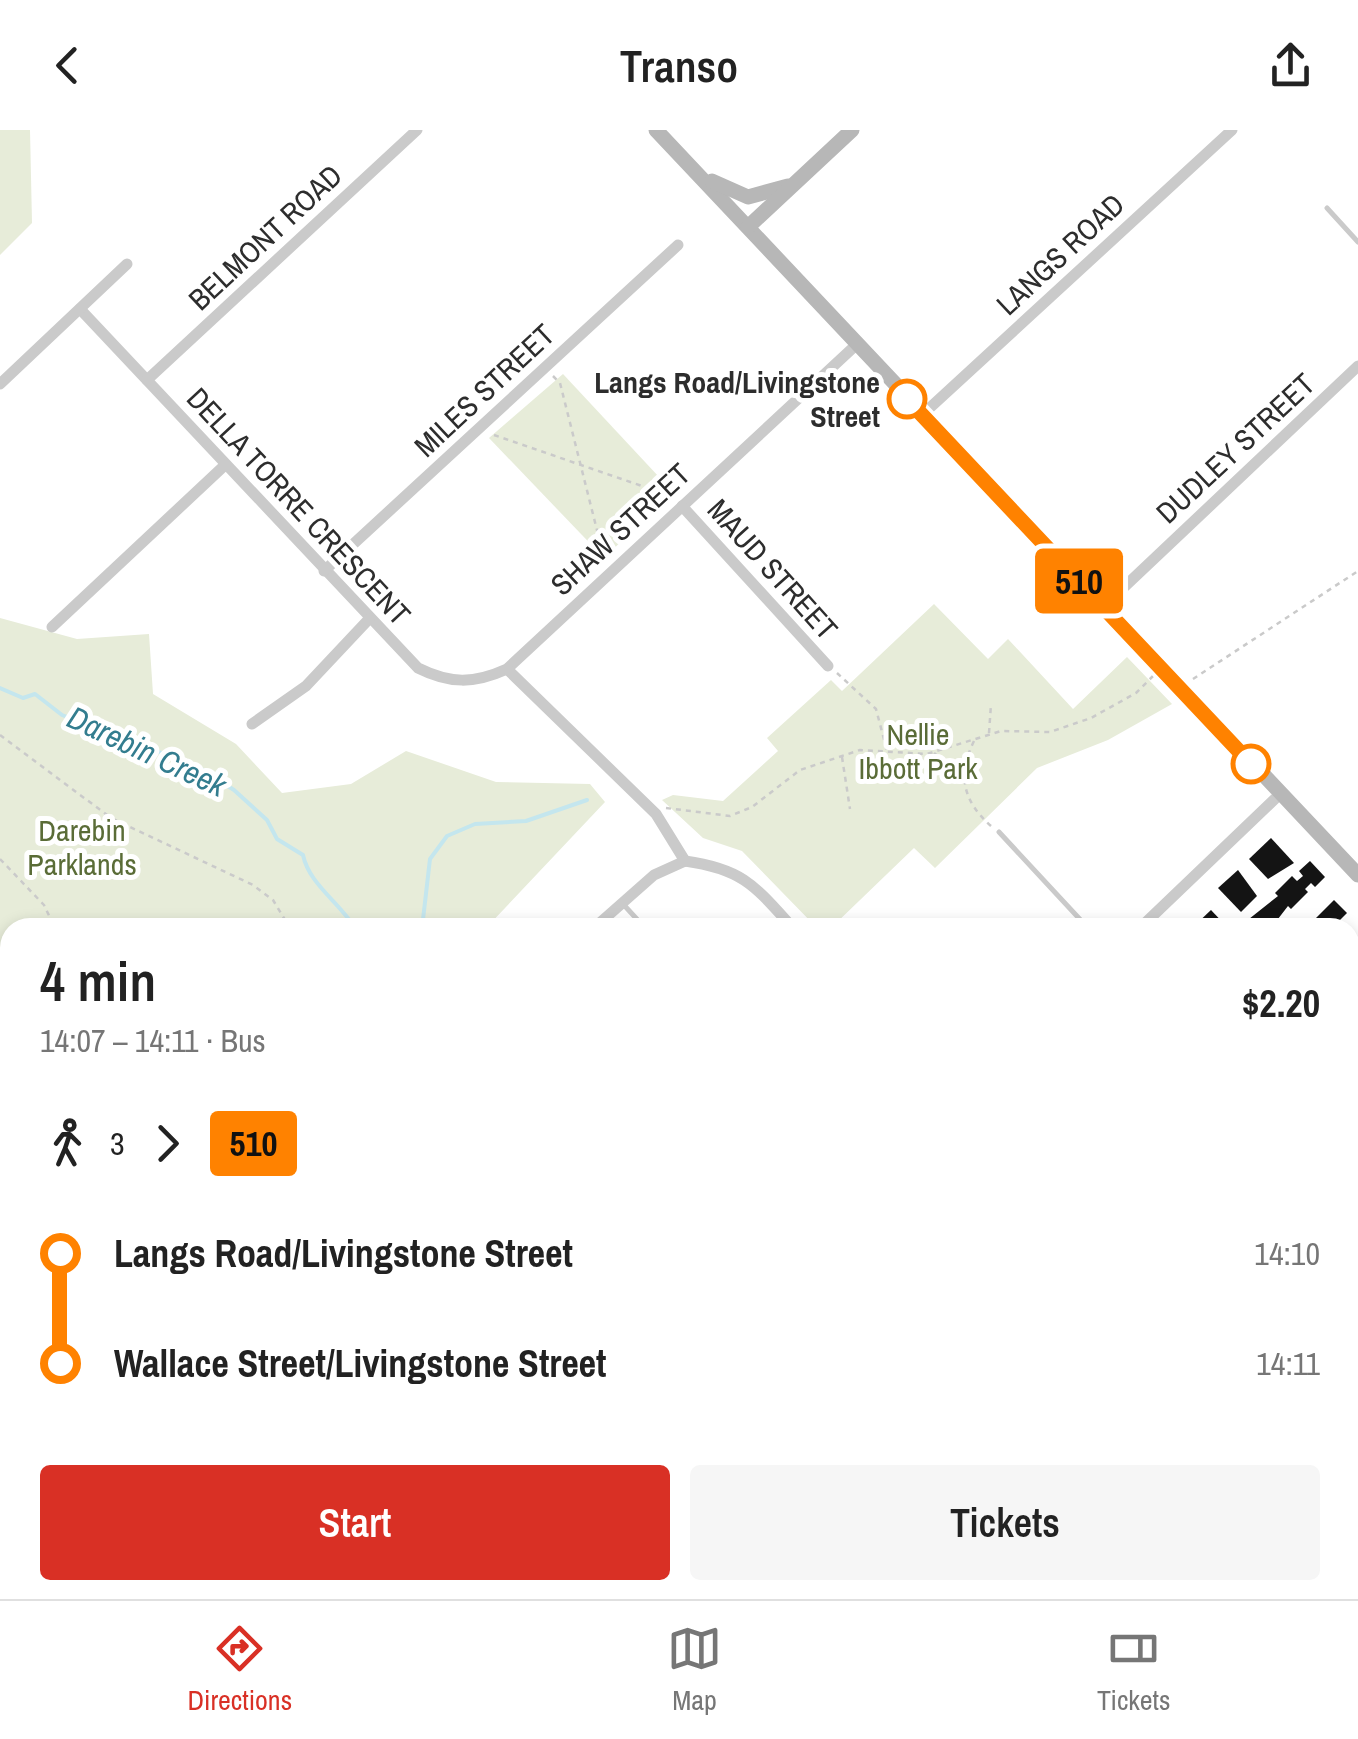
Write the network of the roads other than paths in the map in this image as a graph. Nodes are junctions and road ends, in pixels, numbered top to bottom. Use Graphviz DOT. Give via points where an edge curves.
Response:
graph roads {
  1 [pos="656,130"];
  2 [pos="852,130"];
  3 [pos="1232,130"];
  4 [pos="409,133"];
  5 [pos="688,164"];
  6 [pos="796,183"];
  7 [pos="1327,208"];
  8 [pos="748,226"];
  9 [pos="1358,242"];
  10 [pos="678,245"];
  11 [pos="128,264"];
  12 [pos="80,310"];
  13 [pos="856,345"];
  14 [pos="1358,366"];
  15 [pos="146,380"];
  16 [pos="0,384"];
  17 [pos="922,416"];
  18 [pos="226,465"];
  19 [pos="682,506"];
  20 [pos="324,571"];
  21 [pos="1103,607"];
  22 [pos="369,619"];
  23 [pos="52,626"];
  24 [pos="828,666"];
  25 [pos="507,669"];
  26 [pos="252,724"];
  27 [pos="1280,794"];
  28 [pos="999,832"];
  29 [pos="685,861"];
  30 [pos="1358,875"];
  31 [pos="622,902"];
  32 [pos="605,918"];
  33 [pos="636,918"];
  34 [pos="784,918"];
  35 [pos="1079,918"];
  36 [pos="1150,918"];
  1 -- 5 [label="main road"];
  2 -- 6 [label="main road"];
  3 -- 17 [label="street, LANGS ROAD"];
  4 -- 15 [label="street, BELMONT ROAD"];
  5 -- 6 [label="main road" via="740,196"];
  5 -- 8 [label="main road"];
  6 -- 8 [label="main road"];
  7 -- 9 [label="lane"];
  8 -- 13 [label="main road"];
  10 -- 20 [label="street, MILES STREET"];
  11 -- 12 [label="street"];
  12 -- 15 [label="street, DELLA TORRE CRESCENT"];
  12 -- 16 [label="street"];
  13 -- 17 [label="main road"];
  13 -- 19 [label="street, SHAW STREET"];
  14 -- 21 [label="street, DUDLEY STREET"];
  15 -- 18 [label="street, DELLA TORRE CRESCENT"];
  17 -- 21 [label="main road"];
  18 -- 20 [label="street, DELLA TORRE CRESCENT"];
  18 -- 23 [label="street"];
  19 -- 24 [label="street, MAUD STREET"];
  19 -- 25 [label="street, SHAW STREET"];
  20 -- 22 [label="street, DELLA TORRE CRESCENT"];
  21 -- 27 [label="main road"];
  22 -- 25 [label="street, DELLA TORRE CRESCENT" via="418,668 444,680 467,682"];
  22 -- 26 [label="street" via="306,686"];
  25 -- 29 [label="street" via="656,814"];
  27 -- 30 [label="main road"];
  27 -- 36 [label="street"];
  28 -- 35 [label="lane"];
  29 -- 31 [label="street" via="654,875"];
  29 -- 34 [label="street" via="724,866"];
  31 -- 32 [label="street"];
  31 -- 33 [label="lane"];
}
